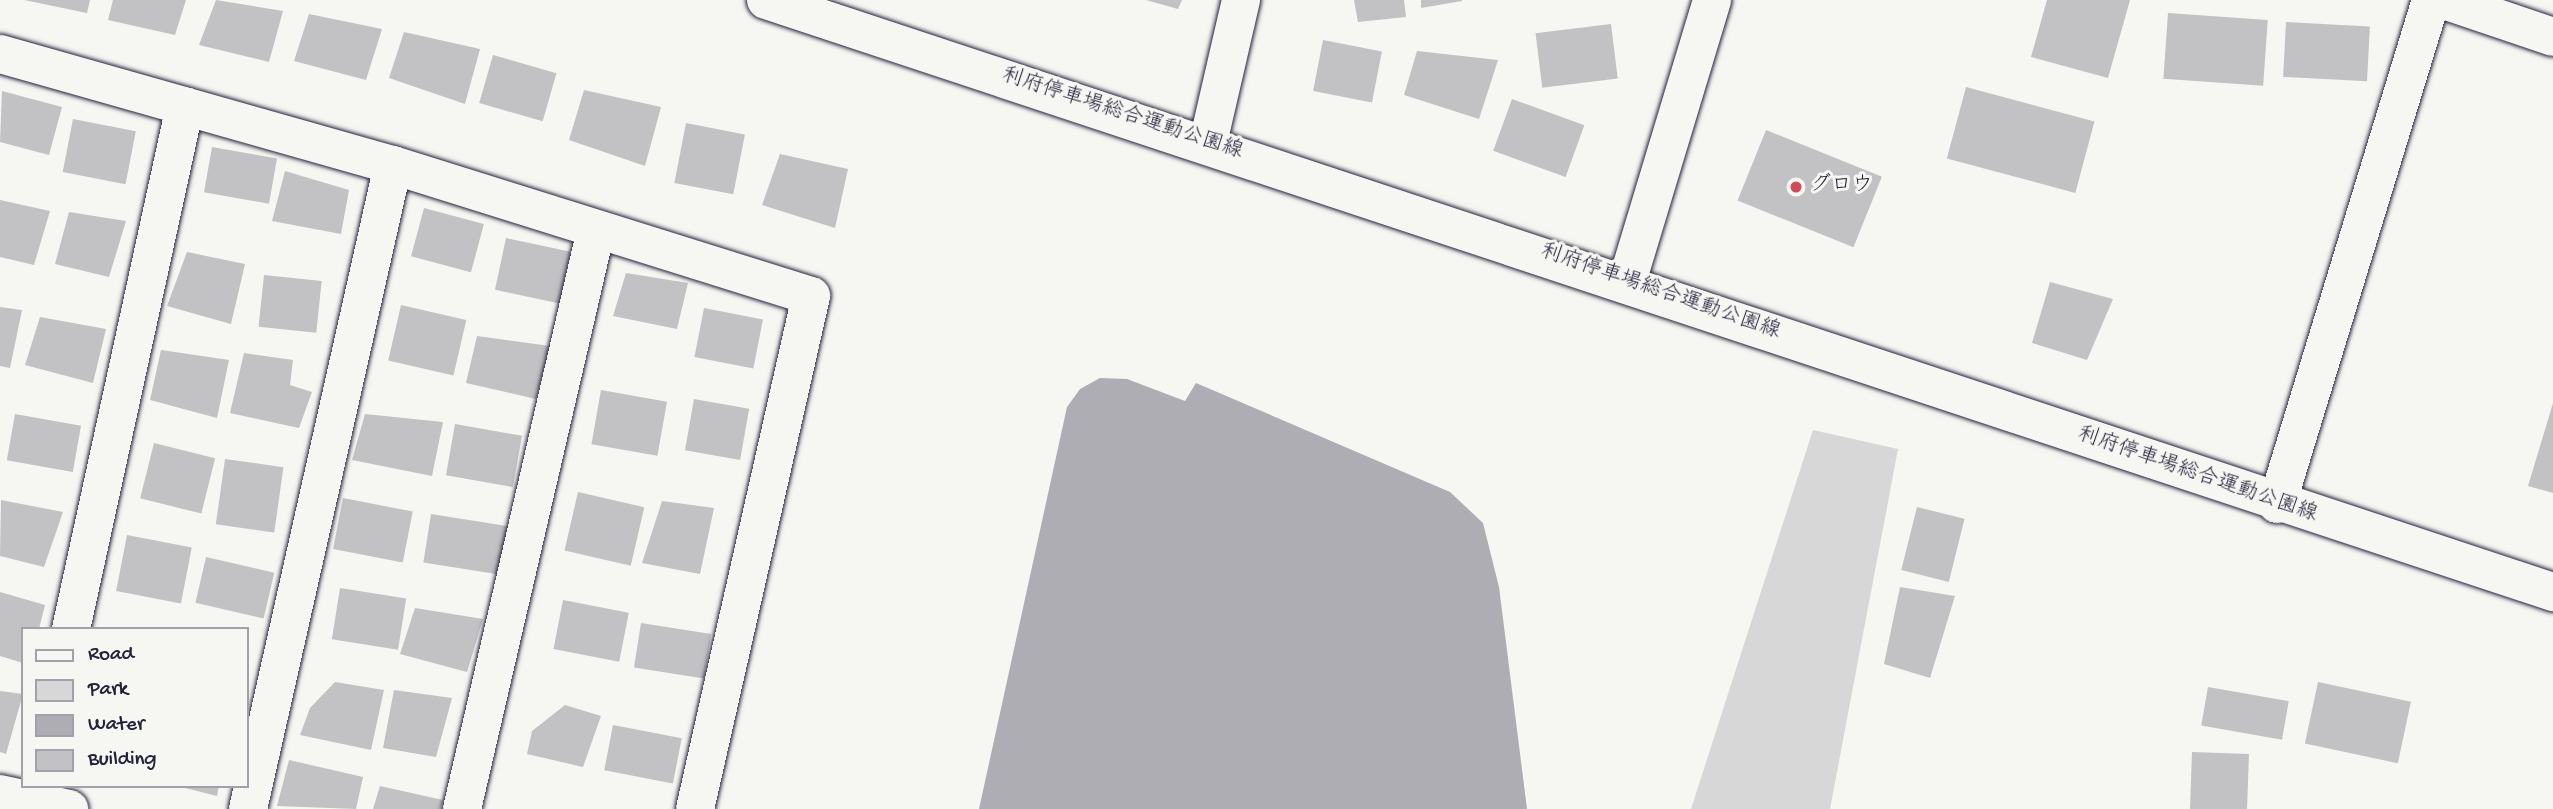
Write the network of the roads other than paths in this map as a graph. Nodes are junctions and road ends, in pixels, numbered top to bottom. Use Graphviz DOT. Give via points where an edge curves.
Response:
graph roads {
  1 [pos="766,0"];
  2 [pos="1241,0"];
  3 [pos="1712,0"];
  4 [pos="2431,0"];
  5 [pos="2444,0"];
  6 [pos="2553,37"];
  7 [pos="0,54"];
  8 [pos="185,106"];
  9 [pos="1208,143"];
  10 [pos="393,165"];
  11 [pos="596,230"];
  12 [pos="1627,282"];
  13 [pos="2277,504"];
  14 [pos="2553,592"];
  15 [pos="71,627"];
  16 [pos="248,809"];
  17 [pos="463,809"];
  18 [pos="695,809"];
  1 -- 9 [label="street, 利府停車場総合運動公園線"];
  2 -- 9 [label="street"];
  3 -- 12 [label="street"];
  4 -- 13 [label="street"];
  5 -- 6 [label="street"];
  7 -- 8 [label="street"];
  8 -- 10 [label="street"];
  8 -- 15 [label="street"];
  9 -- 12 [label="street, 利府停車場総合運動公園線"];
  10 -- 11 [label="street"];
  10 -- 16 [label="street"];
  11 -- 17 [label="street"];
  11 -- 18 [label="street" via="811,296"];
  12 -- 13 [label="street, 利府停車場総合運動公園線"];
  13 -- 14 [label="street, 利府停車場総合運動公園線"];
}
